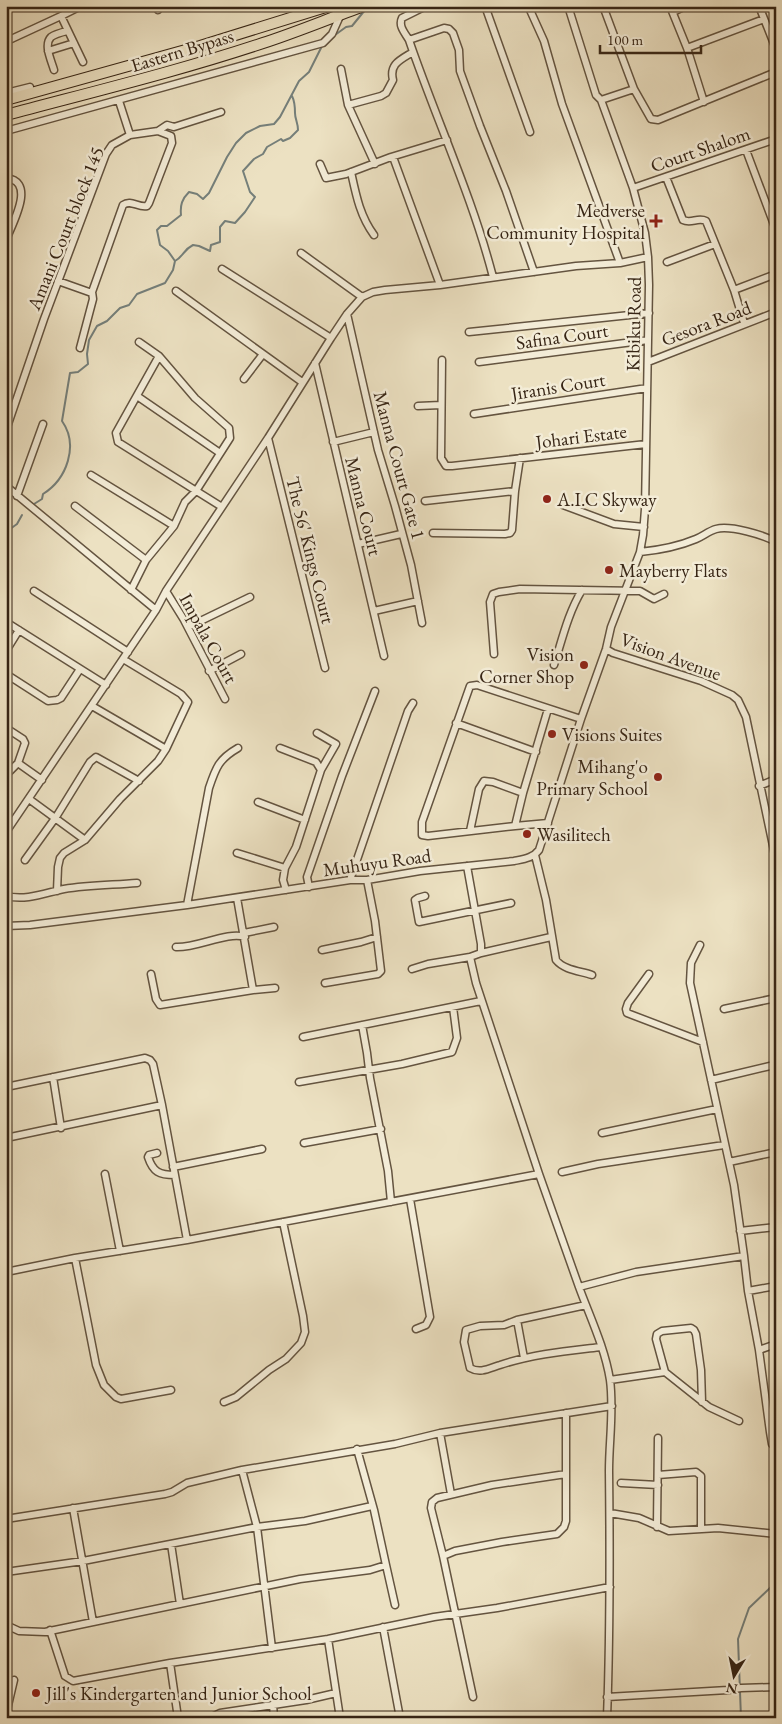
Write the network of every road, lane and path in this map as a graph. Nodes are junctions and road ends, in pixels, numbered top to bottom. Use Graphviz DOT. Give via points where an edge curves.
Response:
graph roads {
  1 [pos="81,6"];
  2 [pos="329,6"];
  3 [pos="364,6"];
  4 [pos="426,6"];
  5 [pos="485,6"];
  6 [pos="568,6"];
  7 [pos="603,6"];
  8 [pos="686,6"];
  9 [pos="759,6"];
  10 [pos="671,9"];
  11 [pos="530,10"];
  12 [pos="61,16"];
  13 [pos="340,16"];
  14 [pos="764,19"];
  15 [pos="67,30"];
  16 [pos="409,40"];
  17 [pos="6,41"];
  18 [pos="74,43"];
  19 [pos="687,48"];
  20 [pos="776,48"];
  21 [pos="48,51"];
  22 [pos="413,52"];
  23 [pos="82,62"];
  24 [pos="341,69"];
  25 [pos="54,70"];
  26 [pos="776,72"];
  27 [pos="30,87"];
  28 [pos="634,88"];
  29 [pos="6,93"];
  30 [pos="6,100"];
  31 [pos="601,100"];
  32 [pos="119,101"];
  33 [pos="704,102"];
  34 [pos="348,105"];
  35 [pos="222,112"];
  36 [pos="6,115"];
  37 [pos="6,131"];
  38 [pos="158,131"];
  39 [pos="530,132"];
  40 [pos="130,135"];
  41 [pos="776,139"];
  42 [pos="447,140"];
  43 [pos="746,150"];
  44 [pos="393,157"];
  45 [pos="320,164"];
  46 [pos="375,164"];
  47 [pos="351,172"];
  48 [pos="666,177"];
  49 [pos="6,178"];
  50 [pos="633,188"];
  51 [pos="776,230"];
  52 [pos="374,235"];
  53 [pos="6,240"];
  54 [pos="715,244"];
  55 [pos="301,253"];
  56 [pos="648,257"];
  57 [pos="667,262"];
  58 [pos="620,263"];
  59 [pos="222,269"];
  60 [pos="534,272"];
  61 [pos="776,274"];
  62 [pos="494,277"];
  63 [pos="58,281"];
  64 [pos="440,284"];
  65 [pos="734,290"];
  66 [pos="176,291"];
  67 [pos="92,292"];
  68 [pos="362,297"];
  69 [pos="776,312"];
  70 [pos="649,313"];
  71 [pos="347,314"];
  72 [pos="744,323"];
  73 [pos="469,332"];
  74 [pos="331,338"];
  75 [pos="648,340"];
  76 [pos="139,342"];
  77 [pos="80,348"];
  78 [pos="263,354"];
  79 [pos="159,356"];
  80 [pos="442,360"];
  81 [pos="479,362"];
  82 [pos="648,362"];
  83 [pos="315,364"];
  84 [pos="244,379"];
  85 [pos="302,382"];
  86 [pos="647,388"];
  87 [pos="137,396"];
  88 [pos="442,405"];
  89 [pos="418,406"];
  90 [pos="474,414"];
  91 [pos="43,424"];
  92 [pos="6,430"];
  93 [pos="374,432"];
  94 [pos="268,438"];
  95 [pos="333,442"];
  96 [pos="646,444"];
  97 [pos="220,453"];
  98 [pos="520,458"];
  99 [pos="91,475"];
  100 [pos="6,486"];
  101 [pos="196,491"];
  102 [pos="515,491"];
  103 [pos="17,496"];
  104 [pos="424,501"];
  105 [pos="563,505"];
  106 [pos="75,506"];
  107 [pos="222,507"];
  108 [pos="174,526"];
  109 [pos="644,527"];
  110 [pos="433,533"];
  111 [pos="401,534"];
  112 [pos="775,541"];
  113 [pos="358,544"];
  114 [pos="640,552"];
  115 [pos="146,560"];
  116 [pos="131,590"];
  117 [pos="582,590"];
  118 [pos="625,590"];
  119 [pos="34,591"];
  120 [pos="166,591"];
  121 [pos="664,594"];
  122 [pos="250,597"];
  123 [pos="418,601"];
  124 [pos="156,610"];
  125 [pos="374,611"];
  126 [pos="6,622"];
  127 [pos="422,623"];
  128 [pos="188,627"];
  129 [pos="19,630"];
  130 [pos="606,649"];
  131 [pos="6,651"];
  132 [pos="128,652"];
  133 [pos="241,654"];
  134 [pos="494,654"];
  135 [pos="384,656"];
  136 [pos="123,659"];
  137 [pos="554,666"];
  138 [pos="325,668"];
  139 [pos="80,669"];
  140 [pos="209,671"];
  141 [pos="6,674"];
  142 [pos="106,686"];
  143 [pos="375,691"];
  144 [pos="225,699"];
  145 [pos="413,704"];
  146 [pos="92,706"];
  147 [pos="548,709"];
  148 [pos="581,719"];
  149 [pos="456,723"];
  150 [pos="6,728"];
  151 [pos="317,733"];
  152 [pos="238,748"];
  153 [pos="280,748"];
  154 [pos="166,749"];
  155 [pos="536,752"];
  156 [pos="18,763"];
  157 [pos="321,770"];
  158 [pos="6,775"];
  159 [pos="776,779"];
  160 [pos="42,780"];
  161 [pos="139,781"];
  162 [pos="759,786"];
  163 [pos="523,793"];
  164 [pos="29,799"];
  165 [pos="258,802"];
  166 [pos="56,818"];
  167 [pos="305,820"];
  168 [pos="548,823"];
  169 [pos="515,826"];
  170 [pos="470,831"];
  171 [pos="6,832"];
  172 [pos="85,840"];
  173 [pos="774,843"];
  174 [pos="236,853"];
  175 [pos="535,855"];
  176 [pos="25,860"];
  177 [pos="776,860"];
  178 [pos="468,866"];
  179 [pos="285,868"];
  180 [pos="350,880"];
  181 [pos="367,880"];
  182 [pos="137,883"];
  183 [pos="310,887"];
  184 [pos="286,890"];
  185 [pos="57,891"];
  186 [pos="6,896"];
  187 [pos="425,896"];
  188 [pos="238,898"];
  189 [pos="511,903"];
  190 [pos="187,905"];
  191 [pos="474,910"];
  192 [pos="6,926"];
  193 [pos="274,927"];
  194 [pos="244,935"];
  195 [pos="377,937"];
  196 [pos="551,937"];
  197 [pos="700,945"];
  198 [pos="176,947"];
  199 [pos="322,950"];
  200 [pos="481,953"];
  201 [pos="470,957"];
  202 [pos="412,970"];
  203 [pos="151,974"];
  204 [pos="649,974"];
  205 [pos="592,975"];
  206 [pos="325,983"];
  207 [pos="275,988"];
  208 [pos="253,990"];
  209 [pos="776,998"];
  210 [pos="481,1001"];
  211 [pos="453,1007"];
  212 [pos="724,1009"];
  213 [pos="362,1025"];
  214 [pos="303,1038"];
  215 [pos="702,1042"];
  216 [pos="776,1067"];
  217 [pos="368,1069"];
  218 [pos="52,1077"];
  219 [pos="711,1080"];
  220 [pos="299,1082"];
  221 [pos="6,1087"];
  222 [pos="162,1105"];
  223 [pos="717,1109"];
  224 [pos="61,1128"];
  225 [pos="381,1129"];
  226 [pos="602,1133"];
  227 [pos="6,1138"];
  228 [pos="304,1143"];
  229 [pos="724,1145"];
  230 [pos="262,1149"];
  231 [pos="776,1152"];
  232 [pos="156,1153"];
  233 [pos="729,1162"];
  234 [pos="173,1167"];
  235 [pos="562,1172"];
  236 [pos="105,1174"];
  237 [pos="539,1174"];
  238 [pos="175,1175"];
  239 [pos="410,1199"];
  240 [pos="391,1202"];
  241 [pos="283,1222"];
  242 [pos="776,1227"];
  243 [pos="740,1231"];
  244 [pos="187,1240"];
  245 [pos="120,1251"];
  246 [pos="744,1256"];
  247 [pos="75,1258"];
  248 [pos="6,1272"];
  249 [pos="776,1286"];
  250 [pos="579,1287"];
  251 [pos="748,1292"];
  252 [pos="586,1304"];
  253 [pos="517,1320"];
  254 [pos="416,1329"];
  255 [pos="776,1344"];
  256 [pos="601,1347"];
  257 [pos="759,1350"];
  258 [pos="524,1358"];
  259 [pos="665,1372"];
  260 [pos="610,1380"];
  261 [pos="171,1390"];
  262 [pos="224,1402"];
  263 [pos="702,1402"];
  264 [pos="612,1406"];
  265 [pos="566,1413"];
  266 [pos="739,1421"];
  267 [pos="440,1433"];
  268 [pos="658,1438"];
  269 [pos="776,1448"];
  270 [pos="357,1449"];
  271 [pos="242,1470"];
  272 [pos="566,1474"];
  273 [pos="658,1475"];
  274 [pos="621,1483"];
  275 [pos="658,1485"];
  276 [pos="451,1494"];
  277 [pos="372,1506"];
  278 [pos="73,1508"];
  279 [pos="610,1512"];
  280 [pos="6,1519"];
  281 [pos="257,1527"];
  282 [pos="657,1527"];
  283 [pos="701,1529"];
  284 [pos="776,1534"];
  285 [pos="171,1544"];
  286 [pos="442,1556"];
  287 [pos="83,1561"];
  288 [pos="386,1565"];
  289 [pos="6,1572"];
  290 [pos="265,1587"];
  291 [pos="610,1587"];
  292 [pos="180,1604"];
  293 [pos="395,1605"];
  294 [pos="455,1614"];
  295 [pos="93,1622"];
  296 [pos="6,1625"];
  297 [pos="383,1627"];
  298 [pos="50,1630"];
  299 [pos="328,1639"];
  300 [pos="272,1648"];
  301 [pos="170,1663"];
  302 [pos="14,1680"];
  303 [pos="776,1687"];
  304 [pos="336,1693"];
  305 [pos="473,1697"];
  306 [pos="608,1697"];
  307 [pos="273,1704"];
  308 [pos="6,1714"];
  309 [pos="178,1718"];
  310 [pos="210,1718"];
  311 [pos="274,1718"];
  312 [pos="340,1718"];
  313 [pos="400,1718"];
  314 [pos="607,1718"];
  1 -- 12 [label="street"];
  2 -- 30 [label="main road, Eastern Bypass" via="208,44"];
  3 -- 13 [label="main road, Eastern Bypass"];
  4 -- 16 [label="street" via="402,18 401,26"];
  5 -- 39 [label="street"];
  6 -- 31 [label="street, Kibiku Road" via="596,95"];
  7 -- 28 [label="street"];
  8 -- 10 [label="street"];
  9 -- 14 [label="street"];
  10 -- 19 [label="street"];
  11 -- 58 [label="street" via="544,41 562,104"];
  12 -- 15 [label="street"];
  12 -- 17 [label="street"];
  13 -- 32 [label="street" via="332,34 322,43"];
  13 -- 36 [label="main road, Eastern Bypass" via="144,80"];
  14 -- 19 [label="street"];
  14 -- 20 [label="street"];
  15 -- 18 [label="street"];
  15 -- 21 [label="street" via="50,38"];
  16 -- 22 [label="street"];
  16 -- 60 [label="street" via="444,28 453,33 459,50 460,71"];
  18 -- 21 [label="street"];
  18 -- 23 [label="street"];
  19 -- 33 [label="street"];
  21 -- 25 [label="street"];
  22 -- 34 [label="street" via="393,66 393,80 386,93"];
  22 -- 42 [label="street"];
  24 -- 34 [label="street"];
  26 -- 33 [label="street"];
  27 -- 29 [label="street"];
  28 -- 31 [label="street"];
  28 -- 33 [label="street" via="649,117 654,120"];
  31 -- 50 [label="street, Kibiku Road"];
  32 -- 37 [label="street"];
  32 -- 40 [label="street, Amani Court block 145"];
  34 -- 46 [label="street"];
  35 -- 38 [label="street" via="174,127 167,125"];
  38 -- 40 [label="street, Amani Court block 145"];
  38 -- 67 [label="street" via="171,136 172,143 149,203 142,207 130,202 123,205"];
  40 -- 63 [label="street, Amani Court block 145" via="109,148"];
  41 -- 43 [label="street, Court Shalom"];
  42 -- 44 [label="street"];
  42 -- 62 [label="street" via="472,205"];
  43 -- 48 [label="street, Court Shalom"];
  43 -- 51 [label="street"];
  44 -- 46 [label="street"];
  44 -- 64 [label="street"];
  45 -- 47 [label="street" via="326,178"];
  46 -- 47 [label="street"];
  47 -- 52 [label="street" via="360,210"];
  48 -- 50 [label="street, Court Shalom"];
  48 -- 54 [label="street" via="683,220 706,221"];
  49 -- 53 [label="street" via="19,183 22,190 22,199"];
  50 -- 56 [label="street, Kibiku Road"];
  54 -- 57 [label="street"];
  54 -- 65 [label="street"];
  55 -- 68 [label="street"];
  56 -- 58 [label="street"];
  56 -- 70 [label="street, Kibiku Road"];
  58 -- 60 [label="street"];
  59 -- 74 [label="street"];
  60 -- 62 [label="street"];
  61 -- 65 [label="street"];
  62 -- 64 [label="street"];
  63 -- 67 [label="street, Amani Court block 145"];
  63 -- 92 [label="street, Amani Court block 145"];
  64 -- 68 [label="street" via="373,292"];
  65 -- 72 [label="street"];
  66 -- 78 [label="street"];
  67 -- 77 [label="street"];
  68 -- 71 [label="street"];
  69 -- 72 [label="street, Gesora Road"];
  70 -- 73 [label="street"];
  70 -- 75 [label="street, Kibiku Road"];
  71 -- 74 [label="street"];
  71 -- 93 [label="street, Manna Court Gate 1"];
  72 -- 82 [label="street, Gesora Road"];
  74 -- 83 [label="street"];
  75 -- 81 [label="street, Safina Court"];
  75 -- 82 [label="street, Kibiku Road"];
  76 -- 79 [label="street"];
  78 -- 84 [label="street"];
  78 -- 85 [label="street"];
  79 -- 87 [label="street"];
  79 -- 97 [label="street" via="195,398 229,428 230,438"];
  80 -- 88 [label="street, Johari Estate"];
  82 -- 86 [label="street, Kibiku Road"];
  83 -- 85 [label="street"];
  83 -- 95 [label="street, Manna Court"];
  85 -- 94 [label="street"];
  86 -- 90 [label="street, Jiranis Court"];
  86 -- 96 [label="street, Kibiku Road"];
  87 -- 97 [label="street"];
  87 -- 101 [label="street" via="116,433 118,442"];
  88 -- 89 [label="street"];
  88 -- 98 [label="street, Johari Estate" via="442,458 446,466"];
  91 -- 103 [label="street"];
  93 -- 95 [label="street"];
  93 -- 111 [label="street, Manna Court Gate 1"];
  94 -- 107 [label="street"];
  94 -- 138 [label="street, The 56' Kings Court"];
  95 -- 113 [label="street, Manna Court"];
  96 -- 98 [label="street, Johari Estate"];
  96 -- 109 [label="street, Kibiku Road"];
  97 -- 101 [label="street"];
  98 -- 102 [label="street, Johari Estate"];
  99 -- 108 [label="street"];
  100 -- 103 [label="street"];
  101 -- 107 [label="street"];
  101 -- 108 [label="street" via="185,502"];
  102 -- 104 [label="street"];
  102 -- 110 [label="street, Johari Estate" via="510,533"];
  103 -- 116 [label="street"];
  105 -- 109 [label="street" via="614,524"];
  106 -- 115 [label="street"];
  107 -- 120 [label="street"];
  108 -- 115 [label="street"];
  109 -- 114 [label="street, Kibiku Road"];
  111 -- 113 [label="street"];
  111 -- 123 [label="street, Manna Court Gate 1"];
  112 -- 114 [label="street" via="723,527 664,550"];
  113 -- 125 [label="street, Manna Court"];
  114 -- 118 [label="street, Kibiku Road"];
  115 -- 116 [label="street"];
  116 -- 124 [label="street"];
  117 -- 118 [label="street"];
  117 -- 134 [label="street" via="510,590 493,594 490,612"];
  117 -- 137 [label="street" via="571,611"];
  118 -- 121 [label="street" via="640,590 654,599"];
  118 -- 130 [label="street, Kibiku Road"];
  119 -- 132 [label="street"];
  120 -- 124 [label="street"];
  120 -- 128 [label="street, Impala Court"];
  122 -- 128 [label="street"];
  123 -- 125 [label="street"];
  123 -- 127 [label="street, Manna Court Gate 1"];
  124 -- 132 [label="street"];
  125 -- 135 [label="street, Manna Court"];
  126 -- 129 [label="street"];
  128 -- 140 [label="street, Impala Court"];
  129 -- 131 [label="street"];
  129 -- 139 [label="street"];
  130 -- 148 [label="street"];
  130 -- 162 [label="street, Vision Avenue" via="702,681 738,700 746,717"];
  132 -- 136 [label="street"];
  133 -- 140 [label="street"];
  136 -- 142 [label="street"];
  136 -- 154 [label="street" via="181,694 188,702"];
  139 -- 141 [label="street" via="61,698 54,701 48,701"];
  139 -- 142 [label="street"];
  140 -- 144 [label="street, Impala Court"];
  142 -- 146 [label="street"];
  143 -- 183 [label="street" via="307,877"];
  145 -- 180 [label="street"];
  146 -- 154 [label="street"];
  146 -- 160 [label="street"];
  147 -- 148 [label="street"];
  147 -- 149 [label="street" via="477,685 470,686"];
  147 -- 155 [label="street"];
  148 -- 168 [label="street"];
  149 -- 155 [label="street"];
  149 -- 170 [label="street" via="421,829 422,835 428,836"];
  150 -- 156 [label="street" via="25,743"];
  151 -- 157 [label="street" via="336,744"];
  152 -- 190 [label="street" via="220,761 209,788"];
  153 -- 157 [label="street" via="316,762"];
  154 -- 161 [label="street"];
  155 -- 163 [label="street"];
  156 -- 158 [label="street"];
  156 -- 160 [label="street"];
  157 -- 167 [label="street"];
  159 -- 162 [label="street"];
  160 -- 164 [label="street"];
  161 -- 166 [label="street" via="96,757"];
  161 -- 172 [label="street"];
  162 -- 173 [label="street, Vision Avenue"];
  163 -- 169 [label="street"];
  163 -- 170 [label="street" via="484,781"];
  164 -- 166 [label="street"];
  164 -- 171 [label="street"];
  165 -- 167 [label="street"];
  166 -- 172 [label="street"];
  166 -- 176 [label="street"];
  167 -- 179 [label="street"];
  168 -- 169 [label="street"];
  168 -- 175 [label="street"];
  169 -- 170 [label="street"];
  172 -- 185 [label="street" via="60,858"];
  173 -- 177 [label="street, Vision Avenue"];
  174 -- 179 [label="street"];
  175 -- 178 [label="street, Muhuyu Road" via="514,861"];
  175 -- 196 [label="street"];
  178 -- 181 [label="street, Muhuyu Road"];
  178 -- 191 [label="street"];
  179 -- 184 [label="street" via="283,880"];
  180 -- 181 [label="street, Muhuyu Road"];
  180 -- 183 [label="street, Muhuyu Road"];
  181 -- 195 [label="street"];
  182 -- 185 [label="street"];
  183 -- 184 [label="street, Muhuyu Road"];
  184 -- 188 [label="street, Muhuyu Road"];
  185 -- 186 [label="street" via="17,898"];
  187 -- 191 [label="street" via="415,900 420,922"];
  188 -- 190 [label="street, Muhuyu Road"];
  188 -- 194 [label="street"];
  189 -- 191 [label="street"];
  190 -- 192 [label="street, Muhuyu Road"];
  191 -- 200 [label="street"];
  193 -- 194 [label="street"];
  194 -- 198 [label="street" via="186,948"];
  194 -- 208 [label="street"];
  195 -- 199 [label="street"];
  195 -- 206 [label="street" via="381,967 378,974"];
  196 -- 200 [label="street"];
  196 -- 205 [label="street" via="558,962"];
  197 -- 215 [label="street" via="691,963 690,983"];
  200 -- 201 [label="street"];
  201 -- 202 [label="street"];
  201 -- 210 [label="street"];
  203 -- 208 [label="street" via="160,1005"];
  204 -- 215 [label="street" via="628,1003 627,1013"];
  207 -- 208 [label="street"];
  209 -- 212 [label="street"];
  210 -- 211 [label="street"];
  210 -- 237 [label="street"];
  211 -- 213 [label="street"];
  211 -- 217 [label="street" via="457,1038 452,1052"];
  213 -- 214 [label="street"];
  213 -- 217 [label="street"];
  215 -- 219 [label="street"];
  216 -- 219 [label="street"];
  217 -- 220 [label="street"];
  217 -- 225 [label="street"];
  218 -- 221 [label="street"];
  218 -- 222 [label="street" via="145,1058 150,1060 155,1070"];
  218 -- 224 [label="street"];
  219 -- 223 [label="street"];
  222 -- 224 [label="street"];
  222 -- 234 [label="street"];
  223 -- 226 [label="street"];
  223 -- 229 [label="street"];
  224 -- 227 [label="street"];
  225 -- 228 [label="street"];
  225 -- 240 [label="street"];
  229 -- 233 [label="street"];
  229 -- 235 [label="street"];
  230 -- 234 [label="street"];
  231 -- 233 [label="street"];
  232 -- 238 [label="street" via="148,1156 155,1170 163,1175"];
  233 -- 243 [label="street"];
  234 -- 238 [label="street"];
  236 -- 245 [label="street"];
  237 -- 239 [label="street"];
  237 -- 250 [label="street"];
  238 -- 244 [label="street"];
  239 -- 240 [label="street"];
  239 -- 254 [label="street" via="430,1317 426,1325"];
  240 -- 241 [label="street"];
  241 -- 244 [label="street"];
  241 -- 262 [label="street" via="305,1332 286,1359 236,1397"];
  242 -- 243 [label="street"];
  243 -- 246 [label="street"];
  244 -- 245 [label="street"];
  245 -- 247 [label="street"];
  246 -- 250 [label="street" via="636,1272"];
  246 -- 251 [label="street"];
  247 -- 248 [label="street"];
  247 -- 261 [label="street" via="96,1365 104,1385 121,1399"];
  249 -- 251 [label="street"];
  250 -- 252 [label="street"];
  251 -- 257 [label="street"];
  252 -- 253 [label="street"];
  252 -- 256 [label="street"];
  253 -- 258 [label="street"];
  253 -- 258 [label="street" via="466,1330 464,1342 473,1370 485,1370"];
  255 -- 257 [label="street"];
  256 -- 258 [label="street"];
  256 -- 260 [label="street"];
  257 -- 269 [label="street" via="772,1444"];
  259 -- 260 [label="street"];
  259 -- 263 [label="street"];
  259 -- 263 [label="street" via="657,1334 691,1328 696,1334"];
  260 -- 264 [label="street"];
  263 -- 266 [label="street"];
  264 -- 265 [label="street"];
  264 -- 279 [label="street"];
  265 -- 267 [label="street"];
  265 -- 272 [label="street"];
  267 -- 270 [label="street"];
  267 -- 276 [label="street"];
  268 -- 273 [label="street"];
  270 -- 271 [label="street"];
  270 -- 277 [label="street"];
  271 -- 278 [label="street" via="186,1483 165,1494"];
  271 -- 281 [label="street"];
  272 -- 276 [label="street"];
  272 -- 286 [label="street" via="566,1521 557,1534 454,1551"];
  273 -- 275 [label="street"];
  273 -- 283 [label="street" via="696,1472 701,1476"];
  274 -- 275 [label="street"];
  275 -- 282 [label="street"];
  276 -- 286 [label="street" via="432,1502"];
  277 -- 281 [label="street" via="304,1521"];
  277 -- 288 [label="street"];
  278 -- 280 [label="street"];
  278 -- 287 [label="street"];
  279 -- 282 [label="street" via="639,1518"];
  279 -- 291 [label="street"];
  281 -- 285 [label="street"];
  281 -- 290 [label="street"];
  282 -- 283 [label="street" via="669,1532"];
  283 -- 284 [label="street"];
  285 -- 287 [label="street"];
  285 -- 292 [label="street"];
  286 -- 294 [label="street"];
  287 -- 289 [label="street"];
  287 -- 295 [label="street"];
  288 -- 290 [label="street"];
  288 -- 293 [label="street"];
  290 -- 292 [label="street"];
  290 -- 300 [label="street"];
  291 -- 294 [label="street"];
  291 -- 306 [label="street"];
  292 -- 295 [label="street"];
  294 -- 297 [label="street"];
  294 -- 305 [label="street"];
  295 -- 298 [label="street"];
  296 -- 298 [label="street" via="19,1631"];
  297 -- 299 [label="street"];
  297 -- 313 [label="street"];
  298 -- 301 [label="street" via="65,1676 73,1681"];
  299 -- 300 [label="street"];
  299 -- 304 [label="street"];
  300 -- 301 [label="street"];
  301 -- 309 [label="street"];
  302 -- 308 [label="street"];
  303 -- 306 [label="street"];
  304 -- 307 [label="street"];
  304 -- 312 [label="street"];
  306 -- 314 [label="street"];
  307 -- 310 [label="street" via="220,1713"];
  307 -- 311 [label="street"];
}
